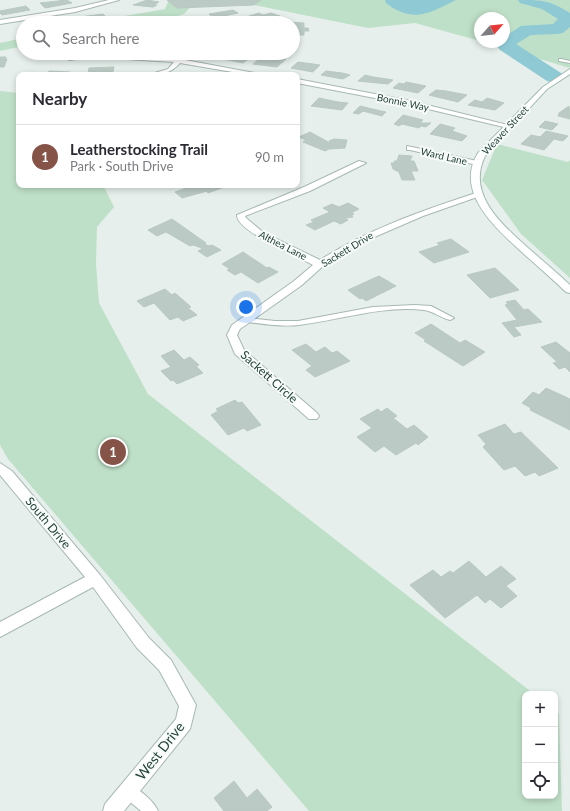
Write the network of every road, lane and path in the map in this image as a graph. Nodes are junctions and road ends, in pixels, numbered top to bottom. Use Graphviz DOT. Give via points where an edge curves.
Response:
graph roads {
  1 [pos="116,0"];
  2 [pos="38,16"];
  3 [pos="16,19"];
  4 [pos="0,22"];
  5 [pos="180,60"];
  6 [pos="561,60"];
  7 [pos="570,62"];
  8 [pos="570,71"];
  9 [pos="162,72"];
  10 [pos="246,72"];
  11 [pos="300,82"];
  12 [pos="312,84"];
  13 [pos="302,89"];
  14 [pos="508,126"];
  15 [pos="410,148"];
  16 [pos="362,163"];
  17 [pos="477,163"];
  18 [pos="479,195"];
  19 [pos="320,264"];
  20 [pos="570,290"];
  21 [pos="450,318"];
  22 [pos="247,320"];
  23 [pos="232,334"];
  24 [pos="313,416"];
  25 [pos="0,468"];
  26 [pos="96,579"];
  27 [pos="0,630"];
  28 [pos="165,665"];
  29 [pos="128,791"];
  30 [pos="112,811"];
  31 [pos="151,811"];
  1 -- 2 [label="street"];
  3 -- 4 [label="street"];
  5 -- 9 [label="street" via="170,70"];
  5 -- 10 [label="street"];
  6 -- 7 [label="lane"];
  8 -- 14 [label="street, Weaver Street" via="545,88"];
  11 -- 12 [label="street, Bonnie Way"];
  12 -- 13 [label="street"];
  12 -- 14 [label="street, Bonnie Way" via="411,103"];
  14 -- 17 [label="street, Weaver Street" via="481,155"];
  15 -- 17 [label="street, Ward Lane"];
  16 -- 19 [label="street, Althea Lane" via="308,189 242,215 242,219 261,235"];
  17 -- 18 [label="street, Weaver Street" via="476,182"];
  18 -- 19 [label="street, Sackett Drive" via="420,214 377,232 353,243"];
  18 -- 20 [label="street, Weaver Street" via="496,224"];
  19 -- 22 [label="street, Sackett Drive"];
  21 -- 22 [label="lane" via="428,308 415,307 374,309 298,323"];
  22 -- 23 [label="street, Sackett Drive" via="236,327"];
  23 -- 24 [label="street, Sackett Circle" via="239,352"];
  25 -- 26 [label="street, South Drive"];
  26 -- 27 [label="street"];
  26 -- 28 [label="street, South Drive" via="143,643"];
  28 -- 29 [label="street, West Drive" via="188,706 184,723"];
  29 -- 30 [label="street, West Drive"];
  29 -- 31 [label="lane"];
}
